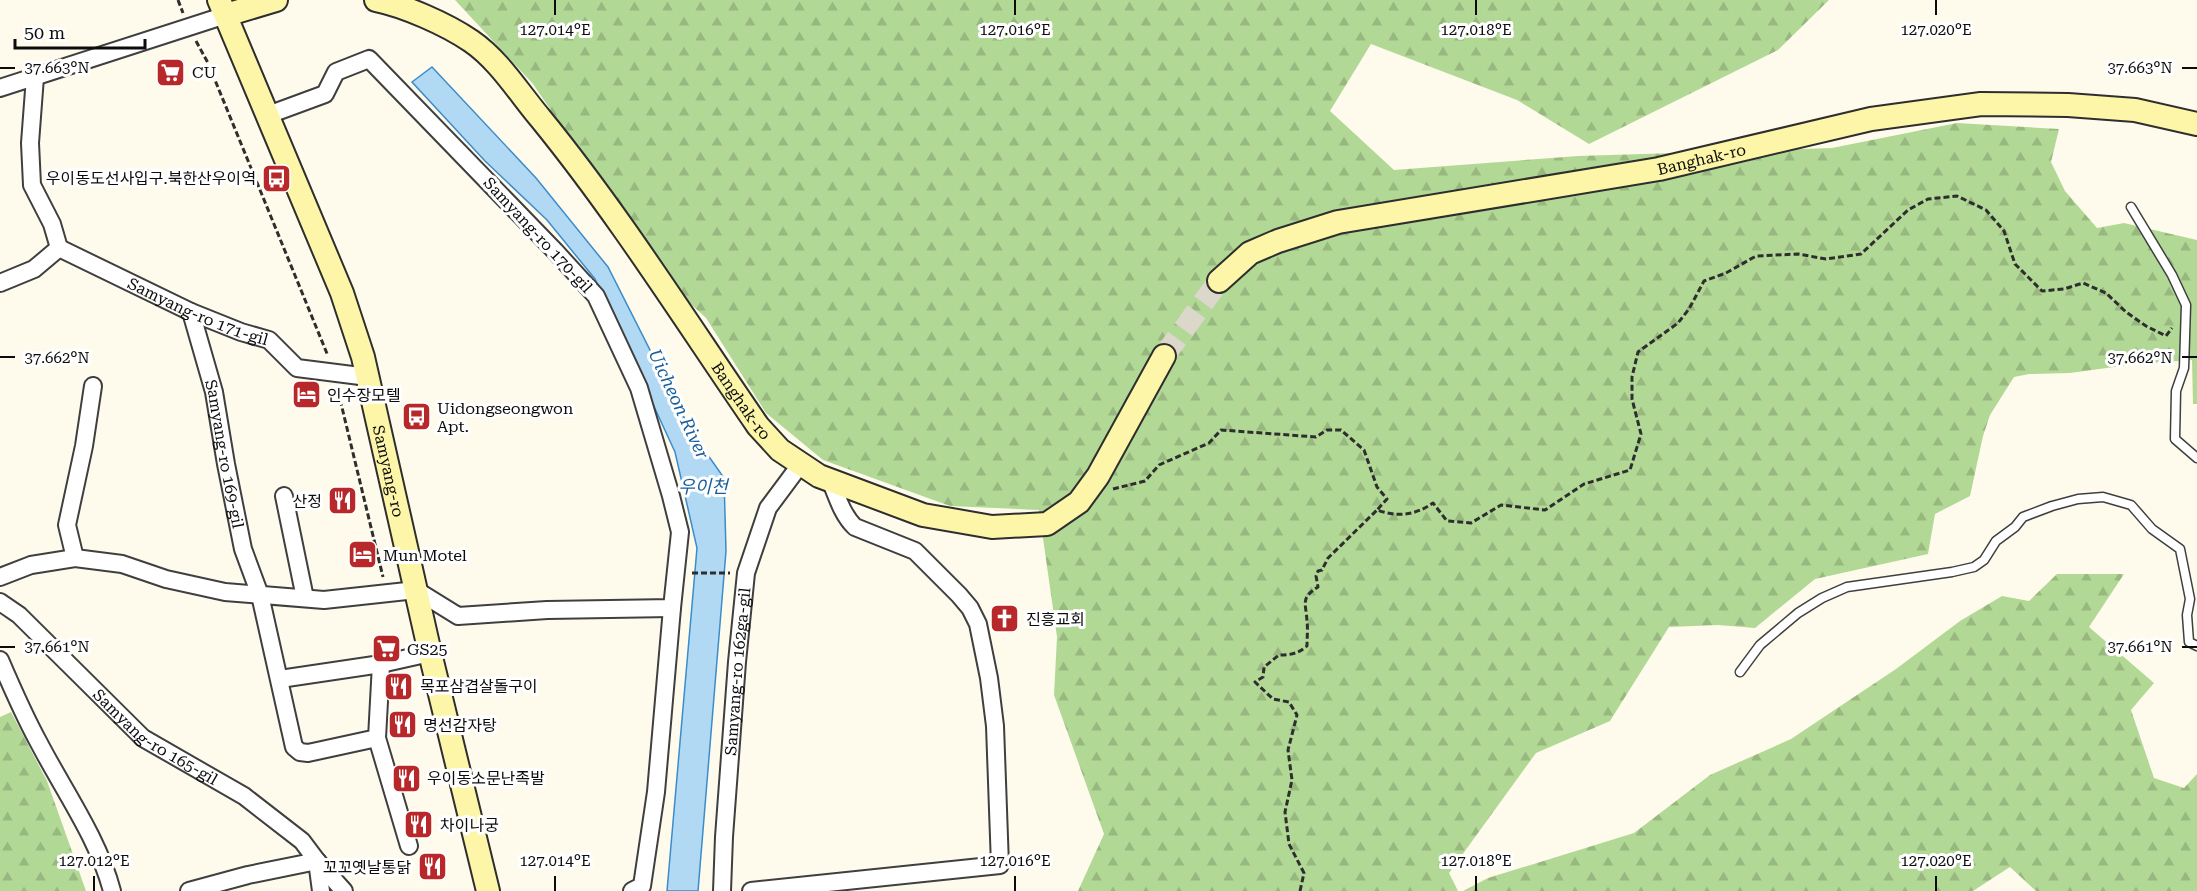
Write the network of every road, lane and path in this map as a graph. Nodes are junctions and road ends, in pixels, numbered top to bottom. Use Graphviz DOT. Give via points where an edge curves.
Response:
graph roads {
  1 [pos="276,0"];
  2 [pos="375,0"];
  3 [pos="222,7"];
  4 [pos="189,27"];
  5 [pos="35,77"];
  6 [pos="0,88"];
  7 [pos="268,115"];
  8 [pos="2197,124"];
  9 [pos="2131,207"];
  10 [pos="59,248"];
  11 [pos="1219,281"];
  12 [pos="0,283"];
  13 [pos="191,312"];
  14 [pos="2185,324"];
  15 [pos="1164,356"];
  16 [pos="333,373"];
  17 [pos="368,377"];
  18 [pos="93,386"];
  19 [pos="2197,458"];
  20 [pos="801,465"];
  21 [pos="831,482"];
  22 [pos="1109,490"];
  23 [pos="284,496"];
  24 [pos="1377,510"];
  25 [pos="75,558"];
  26 [pos="675,573"];
  27 [pos="746,573"];
  28 [pos="0,577"];
  29 [pos="416,590"];
  30 [pos="387,593"];
  31 [pos="260,595"];
  32 [pos="305,598"];
  33 [pos="0,602"];
  34 [pos="672,608"];
  35 [pos="2197,646"];
  36 [pos="430,653"];
  37 [pos="0,660"];
  38 [pos="381,664"];
  39 [pos="1740,672"];
  40 [pos="280,679"];
  41 [pos="377,738"];
  42 [pos="409,846"];
  43 [pos="317,861"];
  44 [pos="208,889"];
  45 [pos="638,889"];
  46 [pos="112,891"];
  47 [pos="189,891"];
  48 [pos="321,891"];
  49 [pos="344,891"];
  50 [pos="488,891"];
  51 [pos="722,891"];
  52 [pos="751,891"];
  53 [pos="1300,891"];
  1 -- 3 [label="main road"];
  2 -- 20 [label="main road, Banghak-ro" via="390,3 472,42 499,67 582,169 758,426"];
  3 -- 4 [label="street"];
  3 -- 7 [label="main road, Samyang-ro"];
  4 -- 5 [label="street"];
  4 -- 16 [label="path" via="208,63"];
  5 -- 6 [label="street"];
  5 -- 10 [label="street" via="30,143 32,185 52,224"];
  7 -- 17 [label="main road, Samyang-ro" via="342,293"];
  7 -- 26 [label="street, Samyang-ro 170-gil" via="325,94 336,72 369,59 596,296 639,388 671,496 680,532"];
  8 -- 11 [label="main road, Banghak-ro" via="2135,110 2068,105 1981,104 1871,119 1659,169 1338,222 1250,254"];
  9 -- 14 [label="lane" via="2186,305"];
  10 -- 12 [label="street" via="34,268"];
  10 -- 13 [label="street, Samyang-ro 171-gil"];
  13 -- 16 [label="street, Samyang-ro 171-gil" via="269,339 297,368"];
  13 -- 31 [label="street, Samyang-ro 169-gil" via="214,392 243,549"];
  14 -- 19 [label="lane" via="2184,368 2176,391 2175,439"];
  14 -- 24 [label="path" via="2174,326 2166,336 2126,312 2106,293 2083,283 2042,291 2016,264 2004,231 1986,210 1957,196 1928,199 1908,210 1861,254 1826,259 1798,254 1756,255 1704,281 1678,323 1638,352 1632,399 1641,434 1630,470 1584,484 1545,510 1501,505 1471,523 1447,521 1432,503 1412,514 1393,515"];
  15 -- 21 [label="main road, Banghak-ro" via="1098,476 1079,502 1047,524 992,527 923,515"];
  16 -- 17 [label="street, Samyang-ro 171-gil"];
  16 -- 30 [label="path"];
  17 -- 29 [label="main road, Samyang-ro"];
  18 -- 25 [label="street" via="67,525"];
  20 -- 21 [label="main road, Banghak-ro"];
  20 -- 27 [label="street, Samyang-ro 162ga-gil" via="768,508"];
  21 -- 52 [label="street" via="850,523 915,551 959,595 978,624 995,726 1000,865"];
  22 -- 24 [label="path" via="1145,481 1160,465 1209,444 1221,430 1316,437 1327,430 1341,430 1364,450 1377,487 1387,499"];
  23 -- 32 [label="street"];
  24 -- 53 [label="path" via="1318,571 1318,586 1308,593 1304,605 1307,646 1289,655 1279,655 1263,667 1263,677 1255,682 1273,699 1289,702 1297,715 1288,750 1292,780 1285,812 1289,844 1304,873"];
  25 -- 28 [label="street" via="31,565"];
  25 -- 31 [label="street" via="122,564 225,592"];
  26 -- 27 [label="path"];
  26 -- 34 [label="street, Samyang-ro 170-gil"];
  27 -- 51 [label="street, Samyang-ro 162ga-gil"];
  29 -- 30 [label="street"];
  29 -- 34 [label="street" via="458,615"];
  29 -- 36 [label="main road, Samyang-ro"];
  30 -- 32 [label="street" via="324,600"];
  31 -- 32 [label="street"];
  31 -- 40 [label="street, Samyang-ro 169-gil"];
  33 -- 43 [label="street, Samyang-ro 165-gil" via="19,615 143,738 244,796 302,841"];
  34 -- 45 [label="street, Samyang-ro 170-gil" via="656,792"];
  35 -- 39 [label="lane" via="2189,642 2190,599 2180,549 2152,529 2131,505 2103,497 2078,499 2023,517 1996,540 1984,560 1974,567 1847,586 1822,598 1760,645"];
  36 -- 38 [label="street"];
  36 -- 50 [label="main road, Samyang-ro"];
  37 -- 46 [label="street" via="38,742 84,823"];
  38 -- 40 [label="street"];
  38 -- 41 [label="street"];
  40 -- 41 [label="street, Samyang-ro 169-gil" via="292,742 300,752"];
  41 -- 42 [label="street"];
  43 -- 44 [label="street" via="248,875"];
  43 -- 48 [label="street"];
  43 -- 49 [label="street, Samyang-ro 165-gil"];
  44 -- 47 [label="street"];
}
